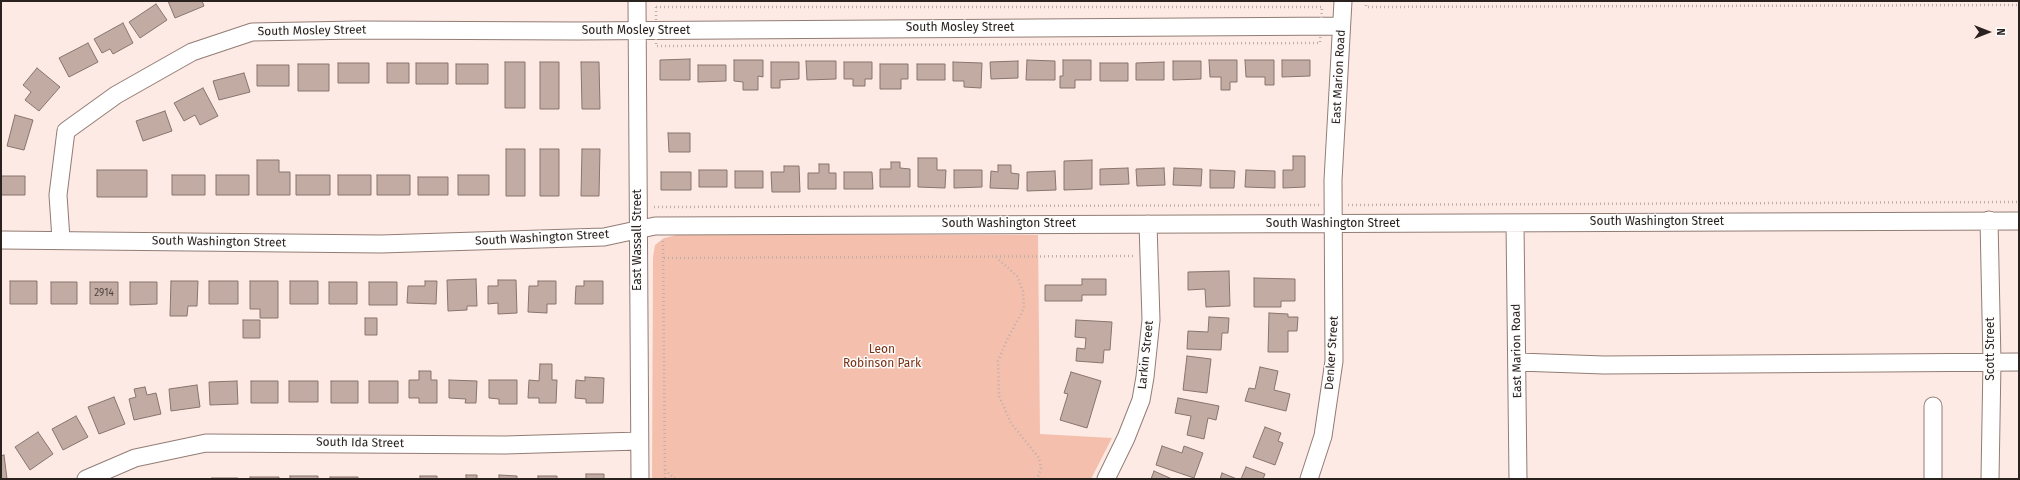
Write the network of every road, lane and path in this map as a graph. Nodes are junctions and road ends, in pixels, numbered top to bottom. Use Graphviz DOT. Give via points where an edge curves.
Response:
graph roads {
  1 [pos="637,1"];
  2 [pos="1343,1"];
  3 [pos="1366,1"];
  4 [pos="2019,5"];
  5 [pos="1341,26"];
  6 [pos="637,31"];
  7 [pos="660,207"];
  8 [pos="1989,220"];
  9 [pos="2019,221"];
  10 [pos="1515,223"];
  11 [pos="1148,224"];
  12 [pos="1333,224"];
  13 [pos="662,226"];
  14 [pos="639,230"];
  15 [pos="61,239"];
  16 [pos="1,240"];
  17 [pos="996,256"];
  18 [pos="1135,256"];
  19 [pos="664,258"];
  20 [pos="1518,362"];
  21 [pos="1992,362"];
  22 [pos="2019,362"];
  23 [pos="1934,406"];
  24 [pos="640,442"];
  25 [pos="665,470"];
  26 [pos="86,479"];
  27 [pos="640,479"];
  28 [pos="665,479"];
  29 [pos="675,479"];
  30 [pos="1037,479"];
  31 [pos="1106,479"];
  32 [pos="1309,479"];
  33 [pos="1518,479"];
  34 [pos="1933,479"];
  35 [pos="1990,479"];
  1 -- 6 [label="street, East Wassall Street"];
  2 -- 5 [label="street, East Marion Road"];
  3 -- 4 [label="path" via="1366,7"];
  5 -- 6 [label="street, South Mosley Street"];
  5 -- 12 [label="street, East Marion Road"];
  6 -- 14 [label="street, East Wassall Street"];
  6 -- 15 [label="street, South Mosley Street" via="252,32 192,52 116,95 66,131 58,194"];
  7 -- 13 [label="path"];
  8 -- 9 [label="street, South Washington Street"];
  8 -- 10 [label="street, South Washington Street"];
  8 -- 21 [label="street, Scott Street"];
  10 -- 12 [label="street, South Washington Street"];
  10 -- 20 [label="street, East Marion Road"];
  11 -- 12 [label="street, South Washington Street"];
  11 -- 13 [label="street, South Washington Street"];
  11 -- 31 [label="street, Larkin Street" via="1151,320 1146,377 1141,400"];
  12 -- 32 [label="street, Denker Street" via="1334,361 1322,436"];
  13 -- 14 [label="street, South Washington Street"];
  13 -- 19 [label="path"];
  14 -- 15 [label="street, South Washington Street" via="604,237 381,244"];
  14 -- 24 [label="street, East Wassall Street"];
  15 -- 16 [label="street, South Washington Street"];
  17 -- 18 [label="path"];
  17 -- 19 [label="path"];
  17 -- 30 [label="path" via="1016,276 1023,291 1024,308 998,361 999,396 1012,423 1039,458 1041,468"];
  19 -- 25 [label="path"];
  20 -- 21 [label="street" via="1604,365"];
  20 -- 33 [label="street, East Marion Road"];
  21 -- 22 [label="street"];
  21 -- 35 [label="street, Scott Street"];
  23 -- 34 [label="street"];
  24 -- 26 [label="street, South Ida Street" via="506,445 206,443 135,458"];
  24 -- 27 [label="street, East Wassall Street"];
  25 -- 28 [label="path"];
  25 -- 29 [label="path"];
}
